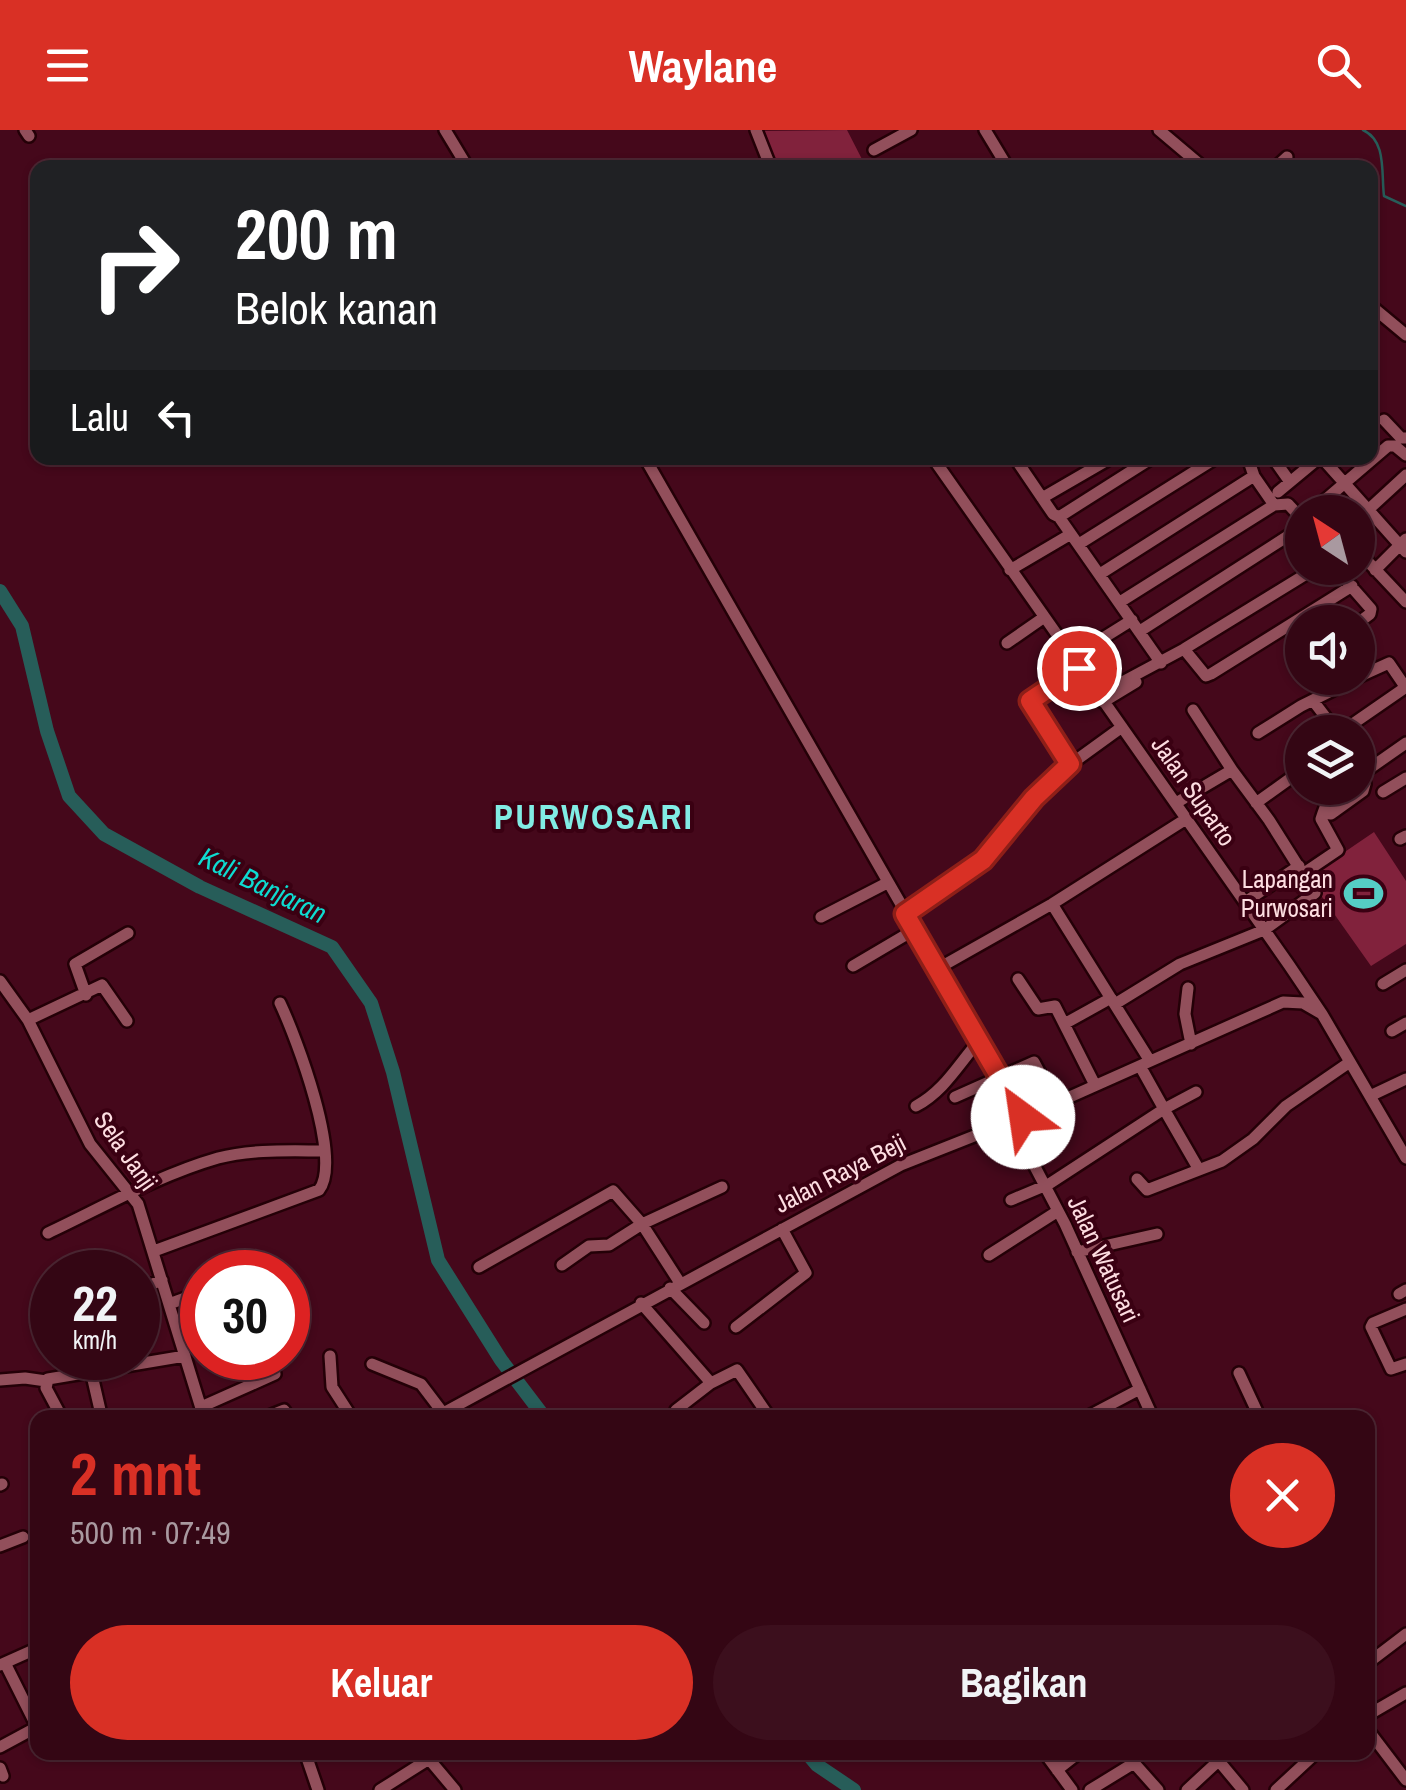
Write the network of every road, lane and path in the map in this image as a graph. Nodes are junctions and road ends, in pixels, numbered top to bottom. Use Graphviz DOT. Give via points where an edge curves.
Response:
graph roads {
  1 [pos="445,130"];
  2 [pos="756,130"];
  3 [pos="912,130"];
  4 [pos="984,130"];
  5 [pos="1159,130"];
  6 [pos="874,150"];
  7 [pos="1287,156"];
  8 [pos="463,160"];
  9 [pos="769,160"];
  10 [pos="1003,160"];
  11 [pos="1195,160"];
  12 [pos="1283,160"];
  13 [pos="1378,311"];
  14 [pos="1406,335"];
  15 [pos="1384,420"];
  16 [pos="1406,438"];
  17 [pos="1378,452"];
  18 [pos="1406,456"];
  19 [pos="649,465"];
  20 [pos="938,465"];
  21 [pos="1020,465"];
  22 [pos="1100,465"];
  23 [pos="1141,465"];
  24 [pos="1204,465"];
  25 [pos="1250,465"];
  26 [pos="1278,465"];
  27 [pos="1312,465"];
  28 [pos="1327,465"];
  29 [pos="1361,465"];
  30 [pos="1406,474"];
  31 [pos="1254,476"];
  32 [pos="1290,482"];
  33 [pos="1343,483"];
  34 [pos="1332,495"];
  35 [pos="1354,495"];
  36 [pos="1042,498"];
  37 [pos="1276,498"];
  38 [pos="1285,502"];
  39 [pos="1375,503"];
  40 [pos="1059,517"];
  41 [pos="1375,517"];
  42 [pos="1285,537"];
  43 [pos="1075,539"];
  44 [pos="1404,546"];
  45 [pos="1010,570"];
  46 [pos="1375,570"];
  47 [pos="1100,574"];
  48 [pos="1288,585"];
  49 [pos="1352,586"];
  50 [pos="1120,602"];
  51 [pos="1406,602"];
  52 [pos="1326,605"];
  53 [pos="1367,605"];
  54 [pos="1043,618"];
  55 [pos="1136,625"];
  56 [pos="1285,632"];
  57 [pos="1100,640"];
  58 [pos="1007,642"];
  59 [pos="1184,649"];
  60 [pos="1160,663"];
  61 [pos="1079,668"];
  62 [pos="1375,669"];
  63 [pos="1406,688"];
  64 [pos="1326,695"];
  65 [pos="1100,698"];
  66 [pos="1314,702"];
  67 [pos="1193,710"];
  68 [pos="1325,715"];
  69 [pos="1365,715"];
  70 [pos="1122,727"];
  71 [pos="1258,733"];
  72 [pos="1406,743"];
  73 [pos="1070,764"];
  74 [pos="1375,769"];
  75 [pos="1232,770"];
  76 [pos="1406,778"];
  77 [pos="1285,782"];
  78 [pos="1383,792"];
  79 [pos="1176,803"];
  80 [pos="1256,803"];
  81 [pos="1343,805"];
  82 [pos="1186,819"];
  83 [pos="1302,869"];
  84 [pos="887,883"];
  85 [pos="1245,902"];
  86 [pos="1052,904"];
  87 [pos="905,914"];
  88 [pos="821,917"];
  89 [pos="914,930"];
  90 [pos="1264,930"];
  91 [pos="128,933"];
  92 [pos="1289,965"];
  93 [pos="853,966"];
  94 [pos="937,969"];
  95 [pos="1406,970"];
  96 [pos="1018,979"];
  97 [pos="0,981"];
  98 [pos="1383,984"];
  99 [pos="1188,988"];
  100 [pos="86,994"];
  101 [pos="1113,1001"];
  102 [pos="1283,1002"];
  103 [pos="280,1004"];
  104 [pos="1322,1014"];
  105 [pos="28,1020"];
  106 [pos="127,1021"];
  107 [pos="1406,1022"];
  108 [pos="1066,1023"];
  109 [pos="1392,1031"];
  110 [pos="978,1042"];
  111 [pos="1192,1044"];
  112 [pos="1350,1062"];
  113 [pos="1145,1063"];
  114 [pos="1000,1079"];
  115 [pos="1406,1079"];
  116 [pos="1095,1085"];
  117 [pos="1196,1092"];
  118 [pos="1370,1096"];
  119 [pos="956,1098"];
  120 [pos="1056,1103"];
  121 [pos="916,1106"];
  122 [pos="1164,1109"];
  123 [pos="1017,1119"];
  124 [pos="326,1151"];
  125 [pos="1406,1158"];
  126 [pos="1198,1168"];
  127 [pos="1137,1180"];
  128 [pos="1045,1185"];
  129 [pos="722,1187"];
  130 [pos="131,1194"];
  131 [pos="1010,1200"];
  132 [pos="1058,1211"];
  133 [pos="642,1224"];
  134 [pos="782,1229"];
  135 [pos="48,1233"];
  136 [pos="1157,1234"];
  137 [pos="154,1250"];
  138 [pos="157,1250"];
  139 [pos="1078,1252"];
  140 [pos="989,1256"];
  141 [pos="562,1265"];
  142 [pos="480,1267"];
  143 [pos="160,1273"];
  144 [pos="162,1280"];
  145 [pos="675,1286"];
  146 [pos="180,1300"];
  147 [pos="641,1303"];
  148 [pos="169,1304"];
  149 [pos="1406,1309"];
  150 [pos="704,1323"];
  151 [pos="736,1326"];
  152 [pos="180,1338"];
  153 [pos="330,1356"];
  154 [pos="372,1364"];
  155 [pos="1406,1364"];
  156 [pos="1240,1373"];
  157 [pos="0,1380"];
  158 [pos="93,1380"];
  159 [pos="192,1380"];
  160 [pos="263,1380"];
  161 [pos="46,1381"];
  162 [pos="711,1383"];
  163 [pos="1140,1389"];
  164 [pos="59,1410"];
  165 [pos="100,1410"];
  166 [pos="201,1410"];
  167 [pos="206,1410"];
  168 [pos="347,1410"];
  169 [pos="439,1410"];
  170 [pos="452,1410"];
  171 [pos="676,1410"];
  172 [pos="764,1410"];
  173 [pos="1100,1410"];
  174 [pos="1149,1410"];
  175 [pos="1256,1410"];
  176 [pos="23,1537"];
  177 [pos="0,1546"];
  178 [pos="1406,1634"];
  179 [pos="30,1654"];
  180 [pos="1375,1658"];
  181 [pos="3,1664"];
  182 [pos="1406,1693"];
  183 [pos="1375,1711"];
  184 [pos="30,1714"];
  185 [pos="30,1731"];
  186 [pos="1375,1739"];
  187 [pos="0,1746"];
  188 [pos="308,1760"];
  189 [pos="422,1760"];
  190 [pos="429,1760"];
  191 [pos="1050,1760"];
  192 [pos="1070,1760"];
  193 [pos="1219,1760"];
  194 [pos="1225,1760"];
  195 [pos="1308,1760"];
  196 [pos="1057,1770"];
  197 [pos="1406,1780"];
  198 [pos="1241,1789"];
  199 [pos="318,1790"];
  200 [pos="380,1790"];
  201 [pos="455,1790"];
  202 [pos="1072,1790"];
  203 [pos="1090,1790"];
  204 [pos="1158,1790"];
  205 [pos="1188,1790"];
  206 [pos="1276,1790"];
  1 -- 8 [label="street"];
  2 -- 9 [label="street"];
  3 -- 6 [label="street"];
  4 -- 10 [label="street"];
  5 -- 11 [label="street"];
  7 -- 12 [label="street"];
  13 -- 14 [label="street"];
  15 -- 16 [label="street"];
  17 -- 18 [label="street" via="1395,446"];
  19 -- 84 [label="street, Jalan Watusari"];
  20 -- 45 [label="street, Jalan Suparto"];
  21 -- 36 [label="street"];
  22 -- 36 [label="street"];
  23 -- 40 [label="street"];
  24 -- 43 [label="street"];
  25 -- 31 [label="street"];
  26 -- 32 [label="street"];
  27 -- 32 [label="street"];
  28 -- 33 [label="street"];
  29 -- 33 [label="street"];
  30 -- 39 [label="street"];
  31 -- 37 [label="street"];
  31 -- 47 [label="street"];
  32 -- 37 [label="street"];
  33 -- 34 [label="street"];
  33 -- 35 [label="street"];
  36 -- 40 [label="street"];
  37 -- 38 [label="street"];
  37 -- 50 [label="street"];
  40 -- 43 [label="street"];
  41 -- 44 [label="street"];
  42 -- 55 [label="street"];
  43 -- 45 [label="street"];
  43 -- 47 [label="street"];
  44 -- 46 [label="street"];
  45 -- 54 [label="street, Jalan Suparto"];
  46 -- 51 [label="street"];
  47 -- 50 [label="street"];
  48 -- 59 [label="street"];
  49 -- 52 [label="street"];
  49 -- 53 [label="street"];
  50 -- 55 [label="street"];
  54 -- 58 [label="street"];
  54 -- 61 [label="street, Jalan Suparto"];
  55 -- 57 [label="street"];
  55 -- 60 [label="street"];
  56 -- 59 [label="street" via="1211,674 1201,672"];
  59 -- 60 [label="street"];
  60 -- 65 [label="street"];
  61 -- 65 [label="street, Jalan Suparto"];
  61 -- 73 [label="street" via="1030,701"];
  62 -- 63 [label="street" via="1388,663"];
  63 -- 69 [label="street"];
  64 -- 66 [label="street"];
  65 -- 70 [label="street, Jalan Suparto"];
  66 -- 68 [label="street"];
  66 -- 71 [label="street"];
  67 -- 75 [label="street"];
  70 -- 73 [label="street"];
  70 -- 79 [label="street, Jalan Suparto"];
  72 -- 74 [label="street"];
  73 -- 87 [label="street" via="983,860"];
  75 -- 79 [label="street"];
  75 -- 80 [label="street"];
  76 -- 78 [label="street"];
  77 -- 80 [label="street"];
  79 -- 82 [label="street, Jalan Suparto"];
  80 -- 83 [label="street"];
  81 -- 83 [label="street" via="1321,819 1338,850"];
  82 -- 85 [label="street, Jalan Suparto"];
  82 -- 86 [label="street"];
  83 -- 85 [label="street"];
  83 -- 90 [label="street" via="1315,893"];
  84 -- 87 [label="street, Jalan Watusari"];
  84 -- 88 [label="street"];
  85 -- 90 [label="street, Jalan Suparto"];
  86 -- 94 [label="street"];
  86 -- 101 [label="street"];
  87 -- 89 [label="street, Jalan Watusari"];
  89 -- 93 [label="street"];
  89 -- 94 [label="street, Jalan Watusari"];
  90 -- 92 [label="street, Jalan Suparto"];
  90 -- 101 [label="street"];
  91 -- 100 [label="street" via="75,964"];
  92 -- 102 [label="street" via="1292,983"];
  92 -- 104 [label="street, Jalan Suparto"];
  94 -- 110 [label="street, Jalan Watusari"];
  95 -- 98 [label="street"];
  96 -- 108 [label="street" via="1038,1010 1055,1006"];
  97 -- 105 [label="street, Sela Janji"];
  99 -- 111 [label="street"];
  100 -- 105 [label="street"];
  100 -- 106 [label="street" via="102,985"];
  101 -- 108 [label="street"];
  101 -- 113 [label="street"];
  102 -- 104 [label="street" via="1303,1002"];
  102 -- 111 [label="street, Jalan Raya Beji"];
  103 -- 124 [label="street" via="313,1088"];
  104 -- 112 [label="street, Jalan Suparto"];
  105 -- 130 [label="street, Sela Janji" via="76,1122"];
  107 -- 109 [label="street"];
  108 -- 116 [label="street"];
  110 -- 114 [label="street, Jalan Watusari"];
  110 -- 121 [label="street" via="943,1089"];
  111 -- 113 [label="street, Jalan Raya Beji"];
  112 -- 118 [label="street, Jalan Suparto"];
  112 -- 126 [label="street" via="1286,1106 1242,1148"];
  113 -- 116 [label="street, Jalan Raya Beji"];
  113 -- 122 [label="street"];
  114 -- 119 [label="street"];
  114 -- 120 [label="street" via="1034,1062"];
  114 -- 123 [label="street, Jalan Watusari"];
  115 -- 118 [label="street"];
  116 -- 120 [label="street, Jalan Raya Beji"];
  117 -- 122 [label="street"];
  118 -- 125 [label="street, Jalan Suparto"];
  120 -- 123 [label="street, Jalan Raya Beji"];
  122 -- 126 [label="street"];
  122 -- 128 [label="street"];
  123 -- 128 [label="street, Jalan Watusari"];
  123 -- 134 [label="street, Jalan Raya Beji" via="901,1165"];
  124 -- 130 [label="street" via="217,1159"];
  124 -- 138 [label="street" via="319,1190"];
  126 -- 127 [label="street" via="1146,1190"];
  128 -- 131 [label="street"];
  128 -- 132 [label="street, Jalan Watusari"];
  129 -- 133 [label="street"];
  130 -- 135 [label="street"];
  130 -- 137 [label="street, Sela Janji"];
  132 -- 139 [label="street, Jalan Watusari"];
  132 -- 140 [label="street"];
  133 -- 141 [label="street"];
  133 -- 142 [label="street" via="613,1192"];
  133 -- 145 [label="street"];
  134 -- 145 [label="street, Jalan Raya Beji"];
  134 -- 151 [label="street" via="806,1273"];
  136 -- 139 [label="street"];
  139 -- 163 [label="street, Jalan Watusari"];
  143 -- 144 [label="street, Sela Janji"];
  144 -- 148 [label="street, Sela Janji"];
  145 -- 147 [label="street, Jalan Raya Beji"];
  145 -- 150 [label="street"];
  146 -- 148 [label="street"];
  147 -- 162 [label="street"];
  147 -- 170 [label="street, Jalan Raya Beji"];
  148 -- 152 [label="street, Sela Janji"];
  149 -- 155 [label="street" via="1371,1327 1390,1369"];
  153 -- 168 [label="street" via="332,1387"];
  154 -- 169 [label="street" via="422,1384"];
  156 -- 175 [label="street"];
  157 -- 161 [label="street"];
  158 -- 165 [label="street"];
  159 -- 166 [label="street, Sela Janji"];
  160 -- 167 [label="street"];
  161 -- 164 [label="street"];
  162 -- 171 [label="street"];
  162 -- 172 [label="street" via="737,1370"];
  163 -- 173 [label="street"];
  163 -- 174 [label="street, Jalan Watusari"];
  176 -- 177 [label="street"];
  178 -- 180 [label="street"];
  179 -- 181 [label="street"];
  181 -- 184 [label="street"];
  182 -- 183 [label="street"];
  185 -- 187 [label="street"];
  186 -- 197 [label="street"];
  188 -- 199 [label="street"];
  189 -- 200 [label="street"];
  190 -- 201 [label="street"];
  191 -- 196 [label="street"];
  192 -- 196 [label="street"];
  193 -- 205 [label="street"];
  194 -- 198 [label="street"];
  195 -- 206 [label="street"];
  196 -- 202 [label="street"];
  203 -- 204 [label="street" via="1132,1763"];
}
